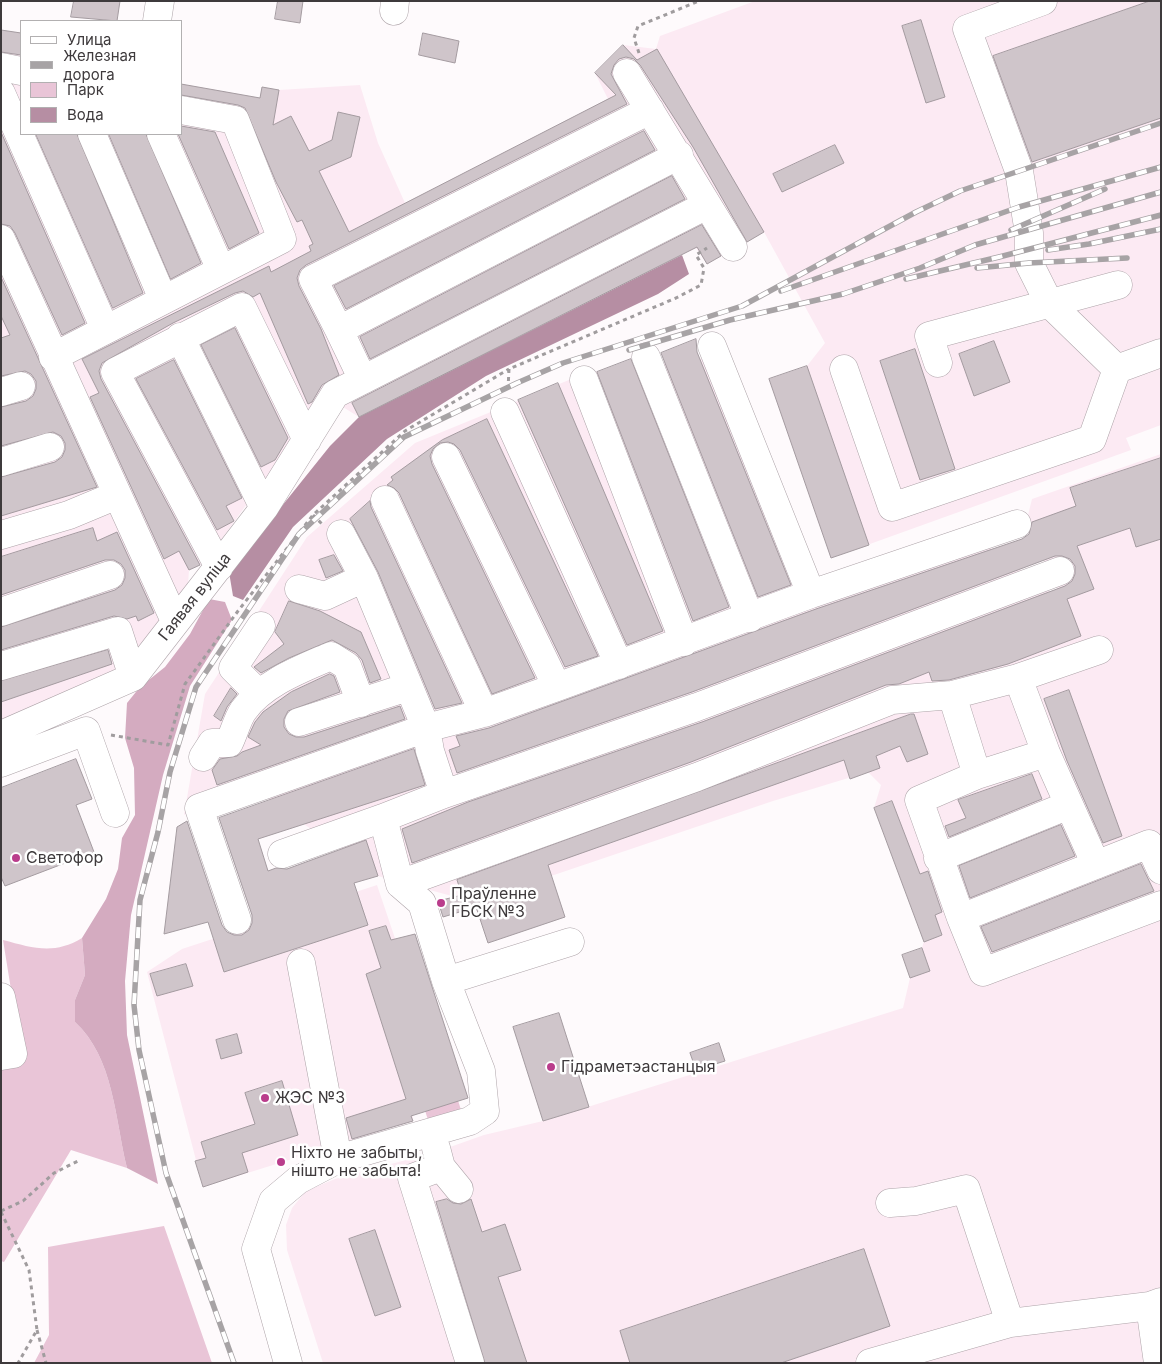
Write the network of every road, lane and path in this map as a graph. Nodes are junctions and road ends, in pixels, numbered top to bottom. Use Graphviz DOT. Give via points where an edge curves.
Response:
graph roads {
  1 [pos="160,1"];
  2 [pos="699,1"];
  3 [pos="1043,1"];
  4 [pos="157,20"];
  5 [pos="1,67"];
  6 [pos="20,72"];
  7 [pos="627,73"];
  8 [pos="1,93"];
  9 [pos="182,110"];
  10 [pos="650,110"];
  11 [pos="92,135"];
  12 [pos="161,135"];
  13 [pos="679,155"];
  14 [pos="707,205"];
  15 [pos="1,239"];
  16 [pos="730,242"];
  17 [pos="220,270"];
  18 [pos="1118,284"];
  19 [pos="163,299"];
  20 [pos="1049,303"];
  21 [pos="105,329"];
  22 [pos="339,330"];
  23 [pos="180,337"];
  24 [pos="712,346"];
  25 [pos="1161,353"];
  26 [pos="53,357"];
  27 [pos="646,357"];
  28 [pos="938,363"];
  29 [pos="509,369"];
  30 [pos="844,369"];
  31 [pos="1117,369"];
  32 [pos="363,380"];
  33 [pos="584,380"];
  34 [pos="505,412"];
  35 [pos="307,440"];
  36 [pos="50,447"];
  37 [pos="446,457"];
  38 [pos="1,462"];
  39 [pos="117,495"];
  40 [pos="385,500"];
  41 [pos="264,508"];
  42 [pos="1017,524"];
  43 [pos="341,534"];
  44 [pos="1,535"];
  45 [pos="219,567"];
  46 [pos="1060,570"];
  47 [pos="110,575"];
  48 [pos="364,578"];
  49 [pos="299,589"];
  50 [pos="811,594"];
  51 [pos="1,612"];
  52 [pos="750,618"];
  53 [pos="175,621"];
  54 [pos="261,626"];
  55 [pos="684,642"];
  56 [pos="1099,650"];
  57 [pos="619,665"];
  58 [pos="1,666"];
  59 [pos="133,677"];
  60 [pos="1018,678"];
  61 [pos="408,687"];
  62 [pos="556,688"];
  63 [pos="259,694"];
  64 [pos="952,695"];
  65 [pos="361,703"];
  66 [pos="484,712"];
  67 [pos="299,722"];
  68 [pos="426,728"];
  69 [pos="86,731"];
  70 [pos="1,736"];
  71 [pos="1046,753"];
  72 [pos="203,757"];
  73 [pos="1,763"];
  74 [pos="977,775"];
  75 [pos="444,794"];
  76 [pos="1069,805"];
  77 [pos="115,813"];
  78 [pos="383,818"];
  79 [pos="282,854"];
  80 [pos="938,858"];
  81 [pos="1096,864"];
  82 [pos="1161,870"];
  83 [pos="400,884"];
  84 [pos="1161,905"];
  85 [pos="960,918"];
  86 [pos="237,920"];
  87 [pos="570,942"];
  88 [pos="301,963"];
  89 [pos="446,981"];
  90 [pos="1,997"];
  91 [pos="1,1056"];
  92 [pos="432,1132"];
  93 [pos="338,1159"];
  94 [pos="78,1161"];
  95 [pos="441,1167"];
  96 [pos="459,1189"];
  97 [pos="890,1203"];
  98 [pos="1,1212"];
  99 [pos="1155,1304"];
  100 [pos="1010,1323"];
  101 [pos="37,1330"];
  102 [pos="910,1357"];
  103 [pos="18,1363"];
  104 [pos="46,1363"];
  105 [pos="288,1363"];
  106 [pos="470,1363"];
  107 [pos="870,1363"];
  108 [pos="1158,1363"];
  1 -- 4 [label="street"];
  2 -- 7 [label="path" via="638,26 634,38 639,54"];
  3 -- 20 [label="street" via="966,29 1019,171 1029,232 1030,262"];
  5 -- 6 [label="street"];
  7 -- 10 [label="street"];
  8 -- 21 [label="street"];
  9 -- 17 [label="street" via="235,120 282,240"];
  10 -- 13 [label="street"];
  10 -- 22 [label="street" via="313,280"];
  11 -- 19 [label="street"];
  12 -- 17 [label="street"];
  13 -- 14 [label="street"];
  13 -- 22 [label="street"];
  14 -- 16 [label="street"];
  14 -- 32 [label="street"];
  15 -- 26 [label="street"];
  16 -- 29 [label="path" via="696,254 704,268 701,285"];
  17 -- 19 [label="street"];
  18 -- 20 [label="street"];
  19 -- 21 [label="street"];
  20 -- 28 [label="street" via="929,336"];
  20 -- 31 [label="street"];
  21 -- 26 [label="street"];
  22 -- 32 [label="street"];
  23 -- 35 [label="street" via="242,307"];
  23 -- 41 [label="street"];
  23 -- 45 [label="street" via="115,372"];
  24 -- 50 [label="street"];
  25 -- 31 [label="street"];
  26 -- 39 [label="street"];
  27 -- 52 [label="street"];
  29 -- 34 [label="path" via="509,388 502,398"];
  29 -- 69 [label="path" via="405,431 313,515 185,684 168,745"];
  30 -- 31 [label="street" via="892,507 1092,439"];
  32 -- 35 [label="street, Гаявая вуліца" via="335,394"];
  33 -- 55 [label="street"];
  34 -- 57 [label="street"];
  35 -- 41 [label="street, Гаявая вуліца"];
  36 -- 38 [label="street"];
  37 -- 62 [label="street"];
  39 -- 44 [label="street" via="69,515"];
  39 -- 53 [label="street"];
  40 -- 66 [label="street"];
  41 -- 45 [label="street, Гаявая вуліца"];
  42 -- 50 [label="street"];
  43 -- 48 [label="street"];
  45 -- 53 [label="street, Гаявая вуліца"];
  46 -- 75 [label="street" via="697,707"];
  47 -- 51 [label="street"];
  48 -- 49 [label="street" via="325,596"];
  48 -- 61 [label="street"];
  50 -- 52 [label="street"];
  52 -- 55 [label="street"];
  53 -- 59 [label="street, Гаявая вуліца"];
  54 -- 63 [label="street" via="233,668"];
  55 -- 57 [label="street"];
  56 -- 60 [label="street"];
  57 -- 62 [label="street"];
  58 -- 59 [label="street" via="118,630"];
  59 -- 70 [label="street, Гаявая вуліца"];
  60 -- 64 [label="street"];
  60 -- 71 [label="street"];
  61 -- 65 [label="street"];
  61 -- 68 [label="street"];
  62 -- 66 [label="street"];
  63 -- 65 [label="street" via="298,670 331,656 347,666"];
  63 -- 72 [label="street" via="243,712 229,743 212,743"];
  64 -- 74 [label="street"];
  64 -- 83 [label="street" via="892,700 697,777"];
  65 -- 67 [label="street"];
  66 -- 68 [label="street"];
  68 -- 75 [label="street"];
  68 -- 86 [label="street" via="199,808"];
  69 -- 73 [label="street"];
  69 -- 77 [label="street"];
  71 -- 74 [label="street"];
  71 -- 76 [label="street"];
  74 -- 80 [label="street" via="919,800"];
  75 -- 78 [label="street"];
  76 -- 80 [label="street"];
  76 -- 81 [label="street"];
  78 -- 79 [label="street"];
  78 -- 83 [label="street"];
  80 -- 85 [label="street"];
  81 -- 82 [label="street" via="1148,844"];
  81 -- 85 [label="street"];
  83 -- 89 [label="street" via="422,903"];
  84 -- 85 [label="street" via="983,972"];
  87 -- 89 [label="street"];
  88 -- 93 [label="street"];
  89 -- 92 [label="street" via="481,1071 485,1111 470,1121"];
  90 -- 91 [label="street" via="12,1054"];
  92 -- 93 [label="street"];
  92 -- 95 [label="street"];
  93 -- 105 [label="street" via="298,1180 273,1201 256,1249"];
  94 -- 98 [label="path" via="54,1174 23,1201"];
  95 -- 96 [label="street"];
  95 -- 106 [label="street" via="412,1178"];
  97 -- 100 [label="street" via="916,1201 966,1189"];
  98 -- 101 [label="path" via="29,1270"];
  99 -- 100 [label="street"];
  99 -- 108 [label="street"];
  100 -- 102 [label="street"];
  101 -- 103 [label="path"];
  101 -- 104 [label="path"];
  102 -- 107 [label="street"];
}
